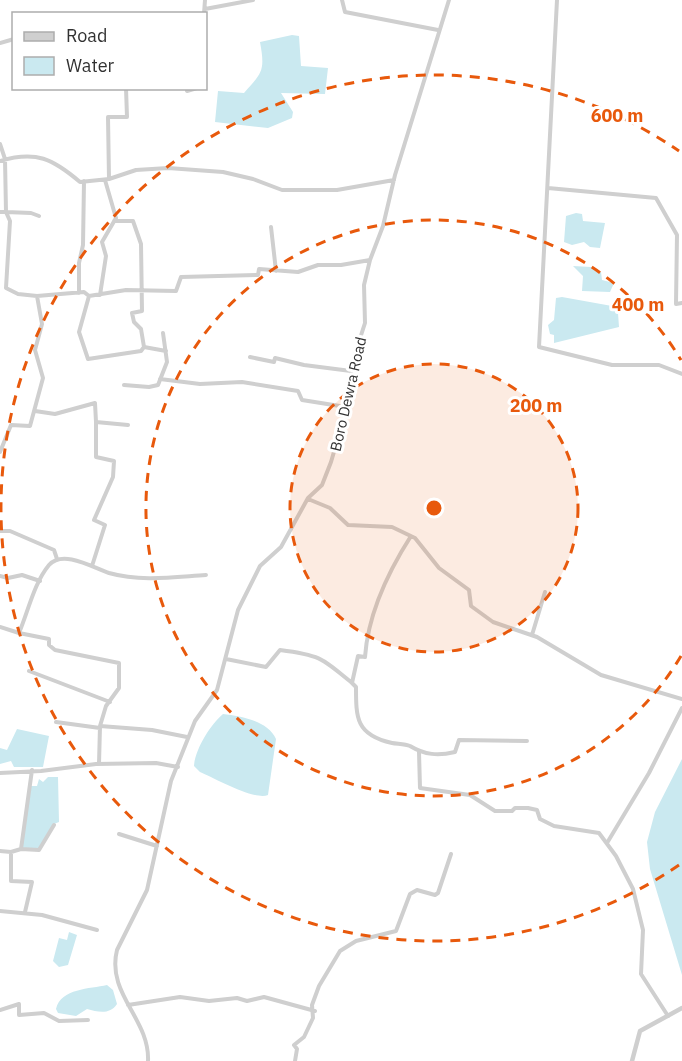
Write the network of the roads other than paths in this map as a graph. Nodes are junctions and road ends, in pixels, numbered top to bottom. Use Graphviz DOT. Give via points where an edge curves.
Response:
graph roads {
  1 [pos="205,0"];
  2 [pos="253,0"];
  3 [pos="342,0"];
  4 [pos="449,0"];
  5 [pos="557,0"];
  6 [pos="205,11"];
  7 [pos="438,30"];
  8 [pos="126,90"];
  9 [pos="190,90"];
  10 [pos="187,91"];
  11 [pos="0,144"];
  12 [pos="3,160"];
  13 [pos="107,180"];
  14 [pos="394,180"];
  15 [pos="84,181"];
  16 [pos="548,188"];
  17 [pos="0,212"];
  18 [pos="6,212"];
  19 [pos="39,216"];
  20 [pos="114,221"];
  21 [pos="271,226"];
  22 [pos="370,260"];
  23 [pos="277,271"];
  24 [pos="3,288"];
  25 [pos="141,290"];
  26 [pos="79,293"];
  27 [pos="100,295"];
  28 [pos="37,296"];
  29 [pos="89,296"];
  30 [pos="682,303"];
  31 [pos="163,333"];
  32 [pos="144,347"];
  33 [pos="166,351"];
  34 [pos="250,357"];
  35 [pos="351,371"];
  36 [pos="682,374"];
  37 [pos="160,379"];
  38 [pos="124,385"];
  39 [pos="346,407"];
  40 [pos="35,411"];
  41 [pos="96,422"];
  42 [pos="128,425"];
  43 [pos="0,452"];
  44 [pos="308,499"];
  45 [pos="0,531"];
  46 [pos="411,536"];
  47 [pos="57,559"];
  48 [pos="92,566"];
  49 [pos="206,575"];
  50 [pos="0,576"];
  51 [pos="40,581"];
  52 [pos="545,592"];
  53 [pos="0,627"];
  54 [pos="19,633"];
  55 [pos="532,635"];
  56 [pos="226,659"];
  57 [pos="29,671"];
  58 [pos="352,683"];
  59 [pos="682,699"];
  60 [pos="110,702"];
  61 [pos="682,708"];
  62 [pos="56,722"];
  63 [pos="100,727"];
  64 [pos="187,737"];
  65 [pos="528,741"];
  66 [pos="419,752"];
  67 [pos="99,764"];
  68 [pos="178,767"];
  69 [pos="32,770"];
  70 [pos="0,772"];
  71 [pos="54,825"];
  72 [pos="119,834"];
  73 [pos="607,844"];
  74 [pos="157,846"];
  75 [pos="21,849"];
  76 [pos="0,851"];
  77 [pos="12,852"];
  78 [pos="451,854"];
  79 [pos="0,911"];
  80 [pos="25,912"];
  81 [pos="98,930"];
  82 [pos="127,1005"];
  83 [pos="682,1008"];
  84 [pos="0,1010"];
  85 [pos="315,1011"];
  86 [pos="668,1016"];
  87 [pos="88,1020"];
  88 [pos="148,1061"];
  89 [pos="295,1061"];
  90 [pos="632,1061"];
  1 -- 6 [label="street"];
  2 -- 6 [label="street"];
  3 -- 7 [label="street" via="345,12"];
  4 -- 7 [label="street, Boro Dewra Road"];
  5 -- 16 [label="street"];
  7 -- 14 [label="street, Boro Dewra Road"];
  8 -- 13 [label="street" via="128,117 108,117"];
  9 -- 10 [label="street"];
  11 -- 12 [label="street"];
  12 -- 15 [label="street" via="25,155 55,161 80,182"];
  12 -- 18 [label="street"];
  13 -- 14 [label="street" via="136,170 168,168 223,172 282,190 337,190"];
  13 -- 15 [label="street"];
  13 -- 20 [label="street"];
  14 -- 22 [label="street, Boro Dewra Road"];
  15 -- 26 [label="street"];
  16 -- 30 [label="street" via="656,198 677,235 676,304"];
  16 -- 36 [label="street" via="539,347 612,365 659,365"];
  17 -- 18 [label="street"];
  18 -- 19 [label="street"];
  18 -- 24 [label="street" via="10,221"];
  20 -- 25 [label="street" via="133,221 141,244"];
  20 -- 27 [label="street" via="102,242 106,256"];
  21 -- 23 [label="street"];
  22 -- 23 [label="street" via="341,266 318,265 298,272"];
  22 -- 35 [label="street, Boro Dewra Road" via="364,285 365,323"];
  23 -- 25 [label="street" via="259,269 258,275 181,277 176,291"];
  24 -- 28 [label="street"];
  25 -- 27 [label="street"];
  25 -- 32 [label="street" via="142,311 132,312"];
  26 -- 28 [label="street"];
  26 -- 29 [label="street"];
  27 -- 29 [label="street"];
  28 -- 40 [label="street" via="42,324 35,350 43,378"];
  29 -- 32 [label="street" via="79,332 88,359 141,351"];
  31 -- 33 [label="street"];
  32 -- 33 [label="street"];
  33 -- 37 [label="street" via="167,362"];
  34 -- 35 [label="street"];
  35 -- 39 [label="street, Boro Dewra Road"];
  37 -- 38 [label="street" via="155,387"];
  37 -- 39 [label="street" via="273,386 298,391 302,399"];
  39 -- 44 [label="street, Boro Dewra Road" via="327,475"];
  40 -- 41 [label="street" via="54,414 95,403"];
  40 -- 43 [label="street" via="30,426 12,425"];
  41 -- 42 [label="street"];
  41 -- 48 [label="street" via="96,457 114,461 113,477 94,520 105,525"];
  44 -- 46 [label="street" via="330,508 348,525 392,527"];
  44 -- 56 [label="street, Boro Dewra Road" via="281,548 256,572 238,610"];
  45 -- 47 [label="street" via="10,531 54,550"];
  46 -- 55 [label="street" via="439,568 469,590 471,606 480,615"];
  46 -- 58 [label="street" via="395,558 368,630 365,657 358,656"];
  47 -- 48 [label="street"];
  47 -- 51 [label="street" via="49,564"];
  48 -- 49 [label="street" via="138,579"];
  50 -- 51 [label="street" via="22,575"];
  51 -- 54 [label="street"];
  52 -- 55 [label="street"];
  53 -- 54 [label="street"];
  54 -- 60 [label="street" via="49,639 55,650 119,663 119,688"];
  55 -- 59 [label="street" via="601,675"];
  56 -- 58 [label="street" via="266,667 280,650 308,654 321,657"];
  56 -- 64 [label="street, Boro Dewra Road" via="217,690"];
  57 -- 60 [label="street"];
  58 -- 66 [label="street" via="356,687 356,716 363,728 370,735"];
  60 -- 63 [label="street"];
  61 -- 73 [label="street"];
  62 -- 63 [label="street"];
  63 -- 64 [label="street"];
  63 -- 67 [label="street"];
  64 -- 68 [label="street, Boro Dewra Road"];
  65 -- 66 [label="street" via="459,740 455,752"];
  66 -- 73 [label="street" via="420,788 470,795 495,811 531,808 537,810 544,822 599,833"];
  67 -- 68 [label="street"];
  67 -- 69 [label="street"];
  68 -- 74 [label="street, Boro Dewra Road" via="171,781"];
  69 -- 70 [label="street"];
  69 -- 75 [label="street"];
  71 -- 75 [label="street" via="39,850"];
  72 -- 74 [label="street"];
  73 -- 86 [label="street" via="633,889 643,930 641,974"];
  74 -- 82 [label="street, Boro Dewra Road" via="147,890 114,960 118,985"];
  75 -- 77 [label="street"];
  76 -- 77 [label="street"];
  77 -- 80 [label="street" via="11,881 32,882"];
  78 -- 85 [label="street" via="438,893 417,890 410,894 396,931 356,941 340,951 319,986 312,1005"];
  79 -- 80 [label="street"];
  80 -- 81 [label="street"];
  82 -- 85 [label="street" via="180,997 209,1001 264,997"];
  82 -- 88 [label="street, Boro Dewra Road" via="142,1030"];
  83 -- 86 [label="street"];
  84 -- 87 [label="street" via="19,1004 20,1014 44,1013 59,1021"];
  85 -- 89 [label="street" via="304,1037 294,1045"];
  86 -- 90 [label="street" via="640,1031"];
}
